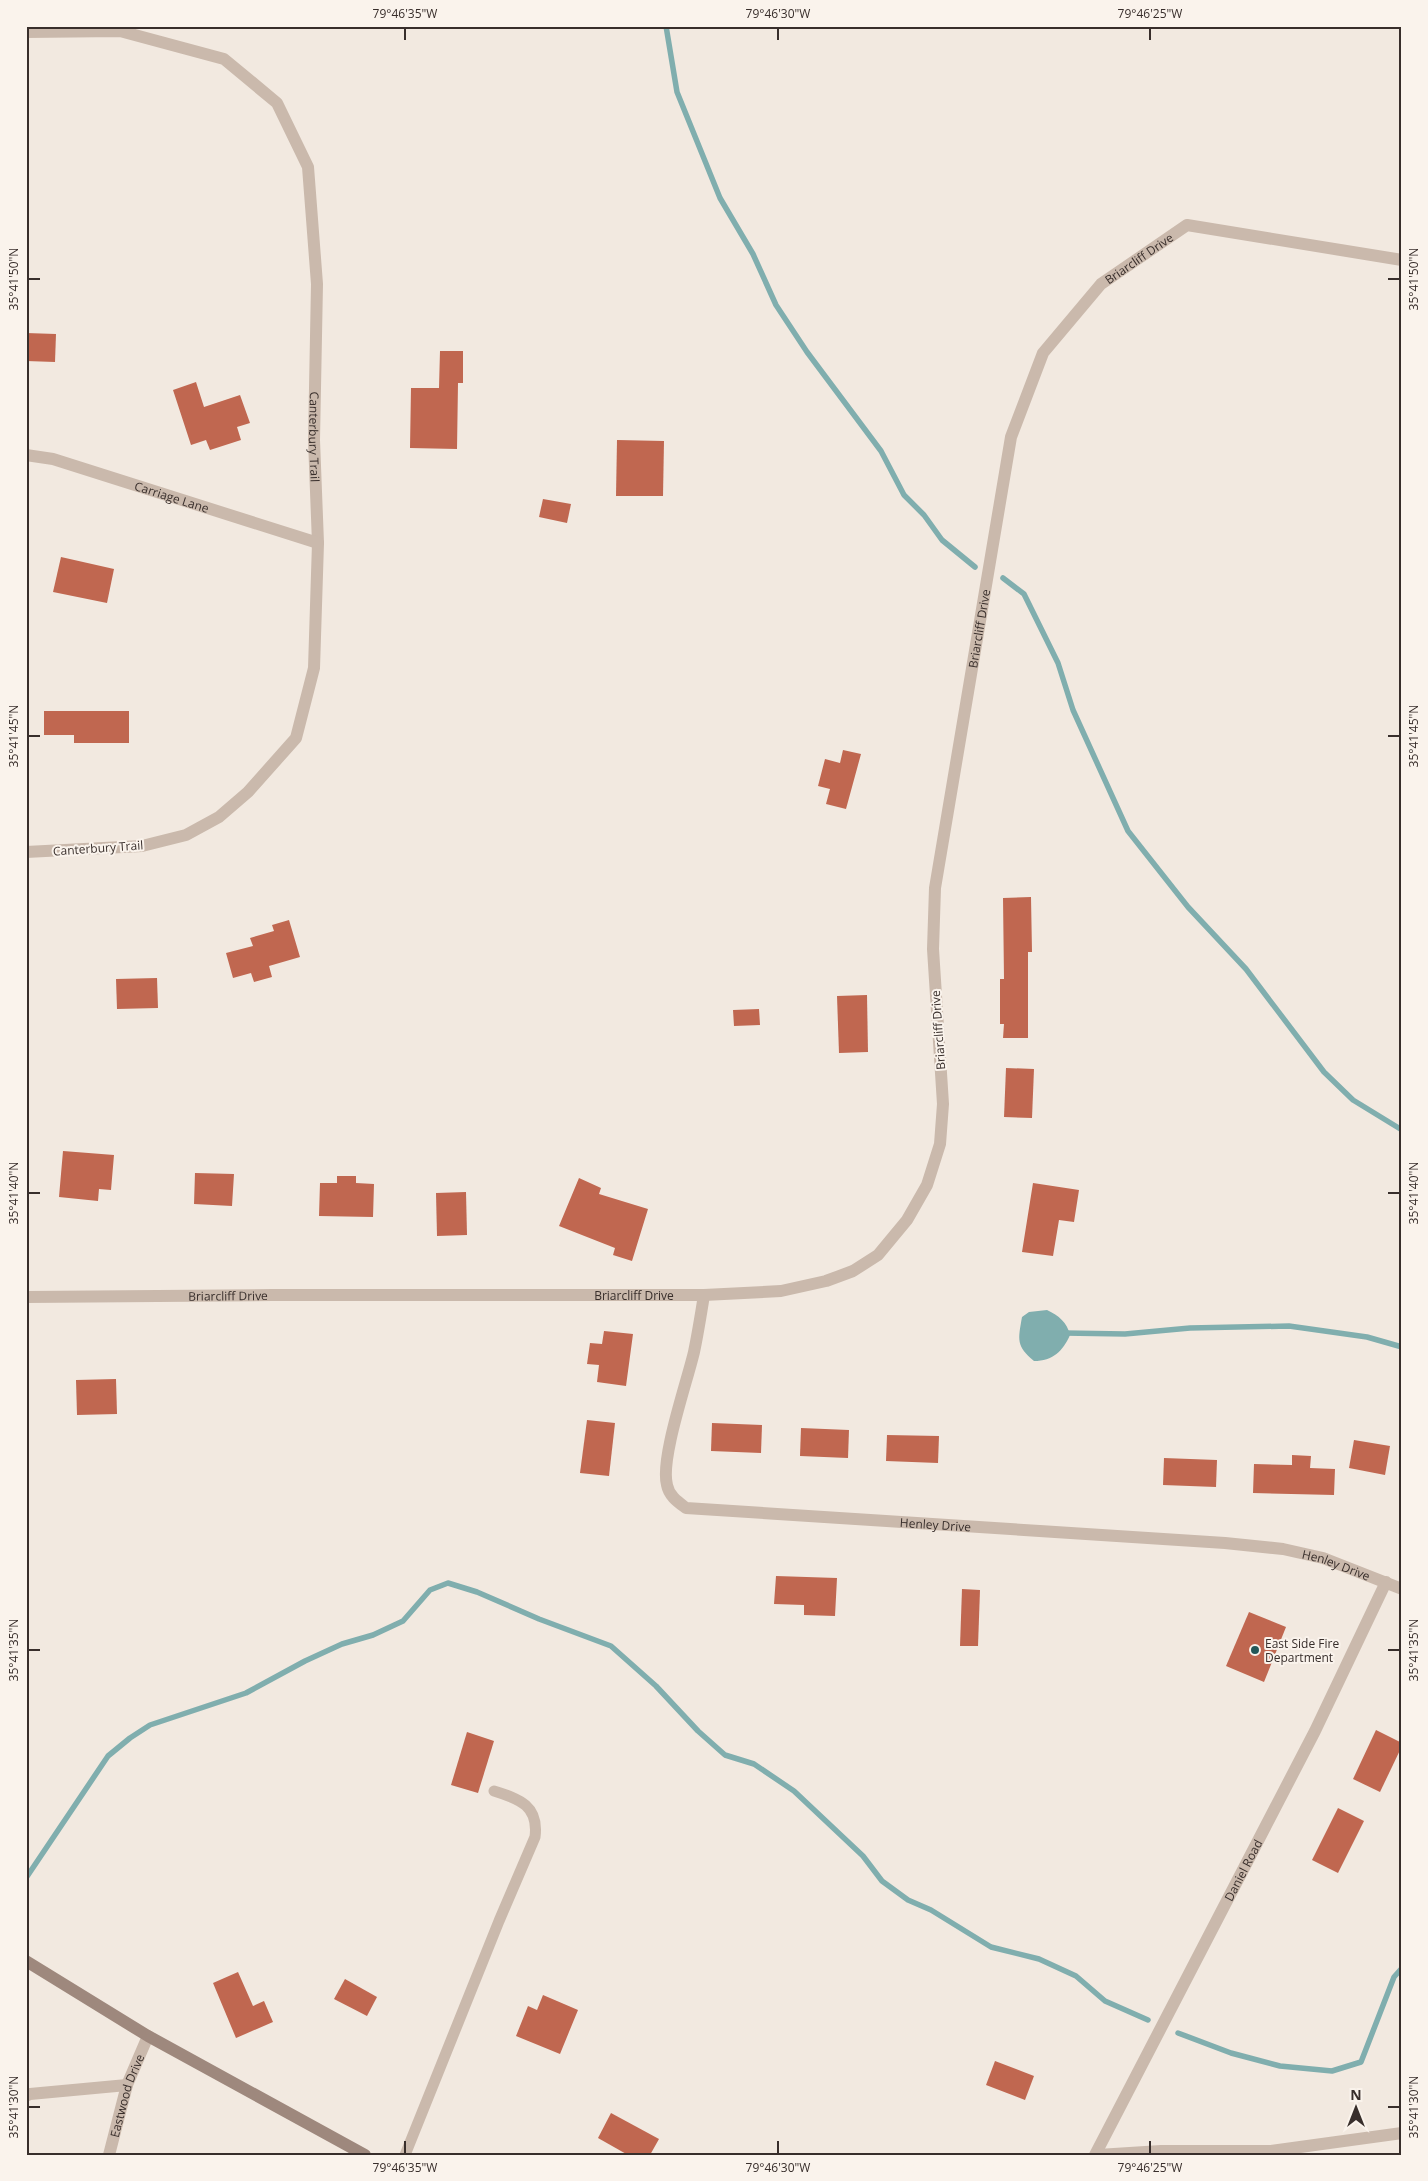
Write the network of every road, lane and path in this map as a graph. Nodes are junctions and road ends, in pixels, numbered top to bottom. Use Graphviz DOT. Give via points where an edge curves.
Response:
graph roads {
  1 [pos="26,32"];
  2 [pos="1402,260"];
  3 [pos="26,455"];
  4 [pos="318,543"];
  5 [pos="26,852"];
  6 [pos="704,1295"];
  7 [pos="26,1297"];
  8 [pos="1386,1582"];
  9 [pos="1402,1589"];
  10 [pos="494,1791"];
  11 [pos="26,1961"];
  12 [pos="148,2036"];
  13 [pos="127,2085"];
  14 [pos="26,2096"];
  15 [pos="1402,2133"];
  16 [pos="109,2155"];
  17 [pos="365,2155"];
  18 [pos="405,2155"];
  19 [pos="1096,2155"];
  1 -- 4 [label="street, Canterbury Trail" via="120,31 224,59 277,103 308,167 317,284 314,440"];
  2 -- 6 [label="street, Briarcliff Drive" via="1187,225 1100,284 1043,353 1011,437 935,888 932,948 943,1104 940,1144 928,1185 878,1255 853,1270 826,1281 781,1291"];
  3 -- 4 [label="street, Carriage Lane" via="54,459"];
  4 -- 5 [label="street, Canterbury Trail" via="314,668 296,738 248,792 219,817 186,835 142,846"];
  6 -- 7 [label="street, Briarcliff Drive"];
  6 -- 8 [label="street, Henley Drive" via="665,1472 667,1487 674,1499 686,1508 1283,1549 1323,1558"];
  8 -- 9 [label="street, Henley Drive"];
  8 -- 19 [label="street, Daniel Road" via="1315,1731"];
  10 -- 18 [label="lane" via="516,1798 530,1810 537,1822 535,1837"];
  11 -- 12 [label="main road"];
  12 -- 13 [label="street, Eastwood Drive"];
  12 -- 17 [label="main road"];
  13 -- 14 [label="street"];
  13 -- 16 [label="street, Eastwood Drive"];
  15 -- 19 [label="street" via="1271,2150"];
}
